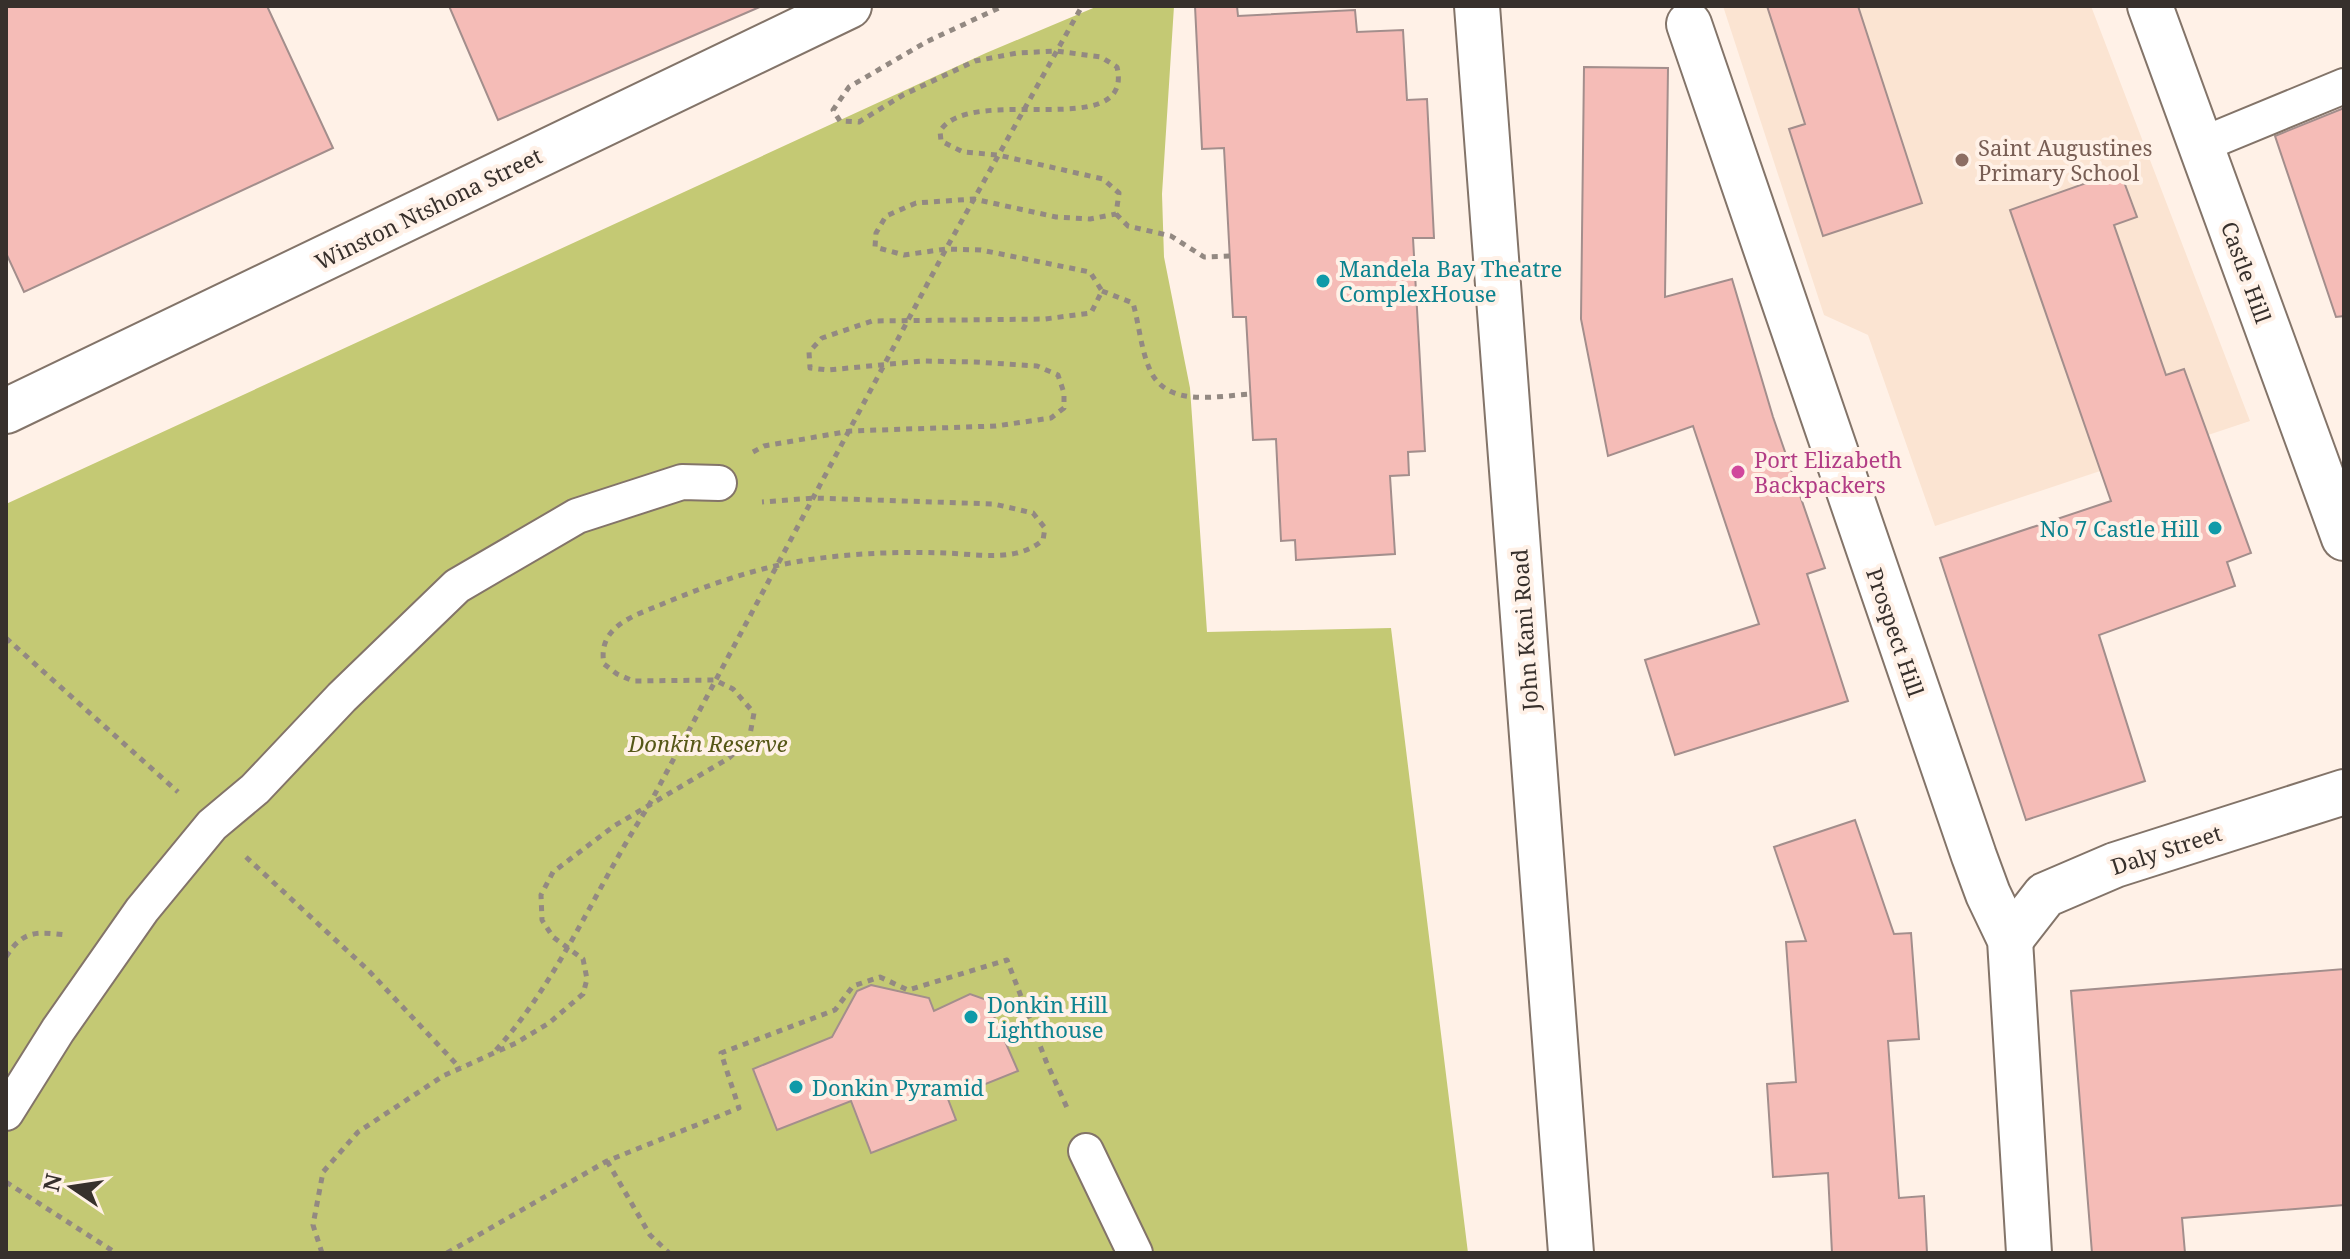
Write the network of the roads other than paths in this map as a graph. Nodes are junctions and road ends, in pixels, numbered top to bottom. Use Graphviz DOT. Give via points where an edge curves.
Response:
graph roads {
  1 [pos="849,6"];
  2 [pos="1477,6"];
  3 [pos="2150,6"];
  4 [pos="1689,24"];
  5 [pos="2344,86"];
  6 [pos="2201,145"];
  7 [pos="6,411"];
  8 [pos="719,483"];
  9 [pos="2344,538"];
  10 [pos="2344,792"];
  11 [pos="2010,940"];
  12 [pos="6,1113"];
  13 [pos="1086,1151"];
  14 [pos="1135,1253"];
  15 [pos="1571,1253"];
  16 [pos="2029,1253"];
  1 -- 7 [label="street, Winston Ntshona Street"];
  2 -- 15 [label="street, John Kani Road"];
  3 -- 6 [label="street, Castle Hill"];
  4 -- 11 [label="street, Prospect Hill" via="1974,856"];
  5 -- 6 [label="lane"];
  6 -- 9 [label="street, Castle Hill"];
  8 -- 12 [label="lane" via="682,482 577,516 457,586 255,789 212,825 142,910"];
  10 -- 11 [label="street, Daly Street" via="2115,865 2045,895"];
  11 -- 16 [label="street, Prospect Hill"];
  13 -- 14 [label="lane"];
}
